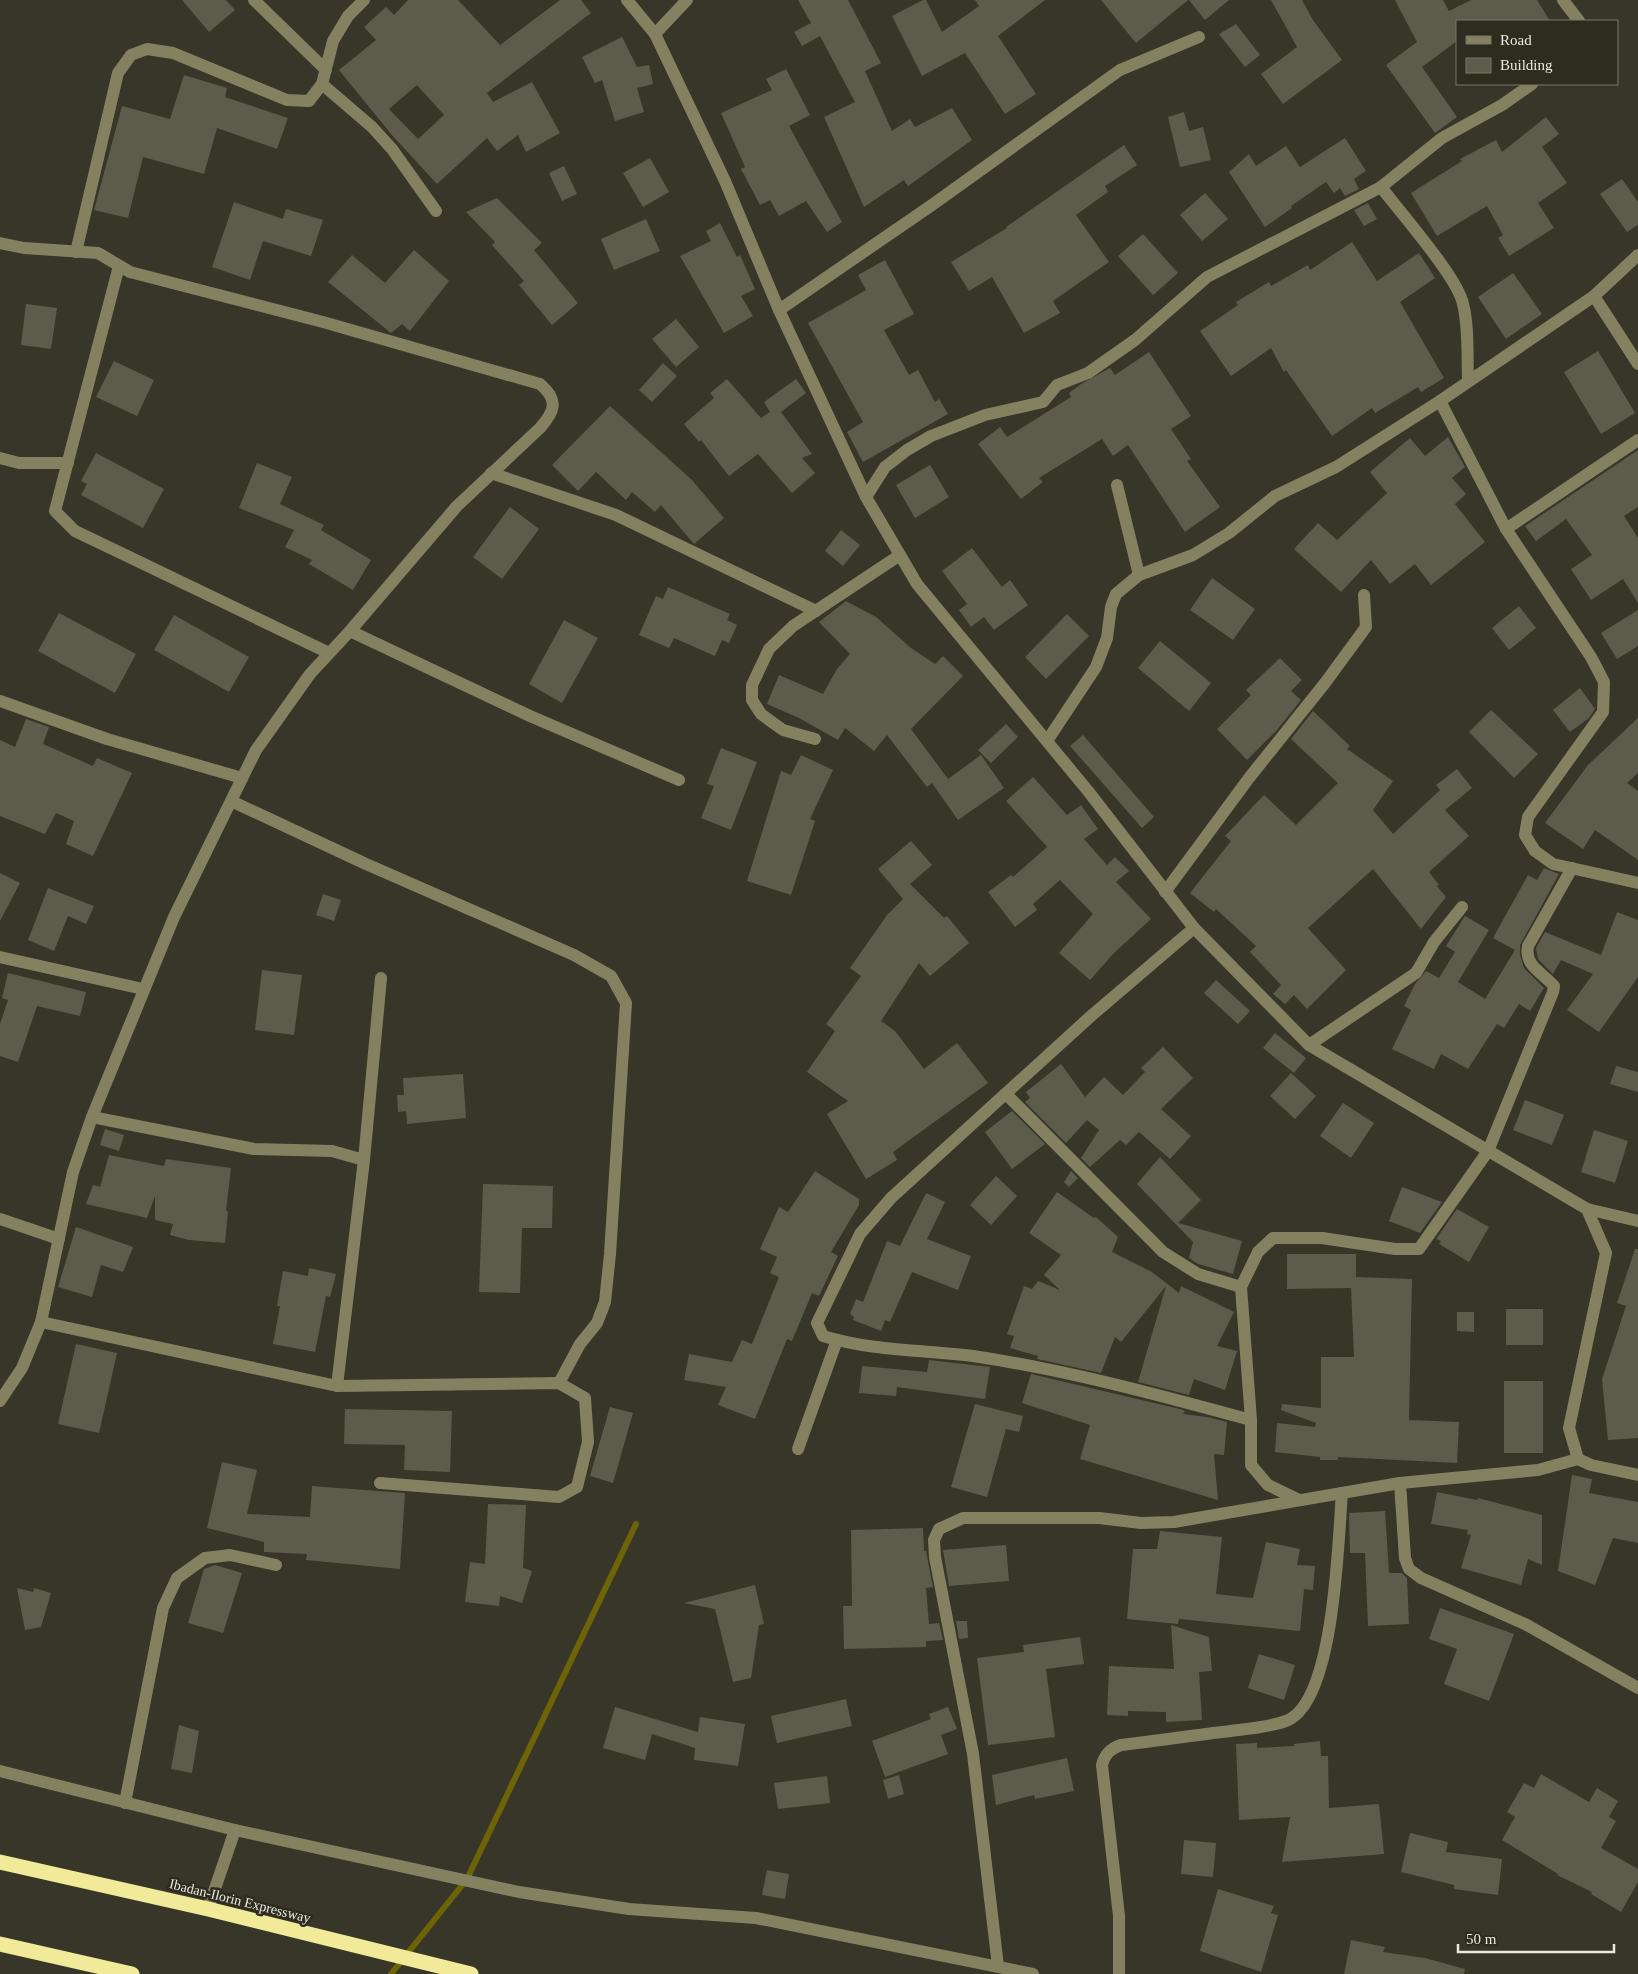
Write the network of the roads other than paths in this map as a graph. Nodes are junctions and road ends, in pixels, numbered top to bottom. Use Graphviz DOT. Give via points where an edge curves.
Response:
graph roads {
  1 [pos="254,0"];
  2 [pos="364,0"];
  3 [pos="627,0"];
  4 [pos="687,0"];
  5 [pos="1563,0"];
  6 [pos="1578,20"];
  7 [pos="655,34"];
  8 [pos="1199,37"];
  9 [pos="326,70"];
  10 [pos="322,84"];
  11 [pos="1531,85"];
  12 [pos="1381,187"];
  13 [pos="436,211"];
  14 [pos="0,243"];
  15 [pos="76,252"];
  16 [pos="1638,255"];
  17 [pos="119,266"];
  18 [pos="1594,296"];
  19 [pos="779,310"];
  20 [pos="1638,364"];
  21 [pos="1468,380"];
  22 [pos="1440,401"];
  23 [pos="1638,440"];
  24 [pos="0,458"];
  25 [pos="68,463"];
  26 [pos="491,473"];
  27 [pos="1117,485"];
  28 [pos="866,497"];
  29 [pos="1506,529"];
  30 [pos="900,555"];
  31 [pos="1139,575"];
  32 [pos="1364,595"];
  33 [pos="816,611"];
  34 [pos="350,631"];
  35 [pos="329,653"];
  36 [pos="0,701"];
  37 [pos="814,739"];
  38 [pos="1047,741"];
  39 [pos="242,778"];
  40 [pos="679,780"];
  41 [pos="231,801"];
  42 [pos="1572,868"];
  43 [pos="1638,883"];
  44 [pos="1165,892"];
  45 [pos="1462,907"];
  46 [pos="1194,928"];
  47 [pos="0,957"];
  48 [pos="381,978"];
  49 [pos="143,989"];
  50 [pos="1309,1045"];
  51 [pos="1006,1094"];
  52 [pos="92,1117"];
  53 [pos="1488,1151"];
  54 [pos="364,1160"];
  55 [pos="1587,1209"];
  56 [pos="0,1219"];
  57 [pos="1638,1220"];
  58 [pos="59,1239"];
  59 [pos="1241,1287"];
  60 [pos="41,1322"];
  61 [pos="837,1340"];
  62 [pos="559,1383"];
  63 [pos="337,1386"];
  64 [pos="0,1401"];
  65 [pos="1251,1420"];
  66 [pos="798,1449"];
  67 [pos="1578,1459"];
  68 [pos="1638,1475"];
  69 [pos="380,1483"];
  70 [pos="1400,1483"];
  71 [pos="1342,1493"];
  72 [pos="1298,1500"];
  73 [pos="276,1565"];
  74 [pos="1638,1688"];
  75 [pos="0,1771"];
  76 [pos="125,1803"];
  77 [pos="235,1830"];
  78 [pos="0,1862"];
  79 [pos="208,1909"];
  80 [pos="0,1944"];
  81 [pos="998,1966"];
  82 [pos="132,1974"];
  83 [pos="471,1974"];
  84 [pos="1033,1974"];
  85 [pos="1119,1974"];
  1 -- 9 [label="street"];
  2 -- 9 [label="street" via="348,16 333,42"];
  3 -- 7 [label="street"];
  4 -- 7 [label="street"];
  5 -- 6 [label="street"];
  7 -- 19 [label="street" via="725,181"];
  8 -- 19 [label="street" via="1120,70"];
  9 -- 10 [label="street"];
  10 -- 13 [label="street" via="372,127 392,149"];
  10 -- 15 [label="street" via="309,101 287,100 173,53 148,49 131,55 118,73"];
  11 -- 12 [label="street" via="1442,138"];
  12 -- 21 [label="street" via="1446,272 1463,301"];
  12 -- 28 [label="street" via="1207,277 1135,340 1088,372 1057,385 1043,402 985,415 931,436 907,450 885,467"];
  14 -- 15 [label="street"];
  15 -- 17 [label="street" via="98,253"];
  16 -- 18 [label="street"];
  17 -- 25 [label="street"];
  17 -- 26 [label="street" via="130,272 323,322 540,384 550,393 552,415"];
  18 -- 20 [label="street"];
  18 -- 21 [label="street"];
  19 -- 28 [label="street"];
  21 -- 22 [label="street"];
  22 -- 29 [label="street"];
  22 -- 31 [label="street" via="1336,467 1275,496 1229,533 1193,555"];
  23 -- 29 [label="street"];
  24 -- 25 [label="street" via="19,463"];
  25 -- 35 [label="street" via="55,511 76,531"];
  26 -- 33 [label="street" via="616,515"];
  26 -- 34 [label="street" via="457,506"];
  27 -- 31 [label="street"];
  28 -- 30 [label="street"];
  29 -- 42 [label="street" via="1604,682 1603,712 1528,817 1525,835 1535,851 1553,864"];
  30 -- 33 [label="street"];
  30 -- 38 [label="street" via="917,584"];
  31 -- 38 [label="street" via="1116,594 1107,638 1096,667"];
  32 -- 44 [label="street" via="1366,627"];
  33 -- 37 [label="street" via="793,626 769,649 752,685 752,700 761,714 783,730"];
  34 -- 35 [label="street"];
  34 -- 40 [label="street" via="530,716"];
  35 -- 39 [label="street" via="310,674 256,750"];
  36 -- 39 [label="street" via="107,739"];
  38 -- 44 [label="street"];
  39 -- 41 [label="street"];
  41 -- 49 [label="street" via="174,916"];
  41 -- 62 [label="street" via="574,955 611,976 626,1003 605,1302 597,1323 580,1344"];
  42 -- 43 [label="street"];
  42 -- 53 [label="street" via="1528,946 1528,962 1551,983 1553,992"];
  44 -- 46 [label="street"];
  45 -- 50 [label="street" via="1434,942 1416,973"];
  46 -- 50 [label="street"];
  46 -- 51 [label="street"];
  47 -- 49 [label="street"];
  48 -- 54 [label="street"];
  49 -- 52 [label="street"];
  50 -- 53 [label="street"];
  51 -- 59 [label="street" via="1163,1252 1198,1274"];
  51 -- 61 [label="street" via="891,1198 860,1234 817,1324 823,1336"];
  52 -- 54 [label="street" via="254,1149 332,1151"];
  52 -- 58 [label="street" via="73,1172"];
  53 -- 55 [label="street"];
  53 -- 59 [label="street" via="1418,1249 1395,1249 1322,1238 1273,1238 1258,1252"];
  54 -- 63 [label="street"];
  55 -- 57 [label="street"];
  55 -- 67 [label="street" via="1606,1253 1569,1428"];
  56 -- 58 [label="street"];
  58 -- 60 [label="street"];
  59 -- 65 [label="street"];
  60 -- 63 [label="street"];
  60 -- 64 [label="street" via="22,1368"];
  61 -- 65 [label="street" via="858,1345 974,1356 1129,1386"];
  61 -- 66 [label="street"];
  62 -- 63 [label="street"];
  62 -- 69 [label="street" via="585,1398 588,1442 578,1487 559,1498"];
  65 -- 72 [label="street" via="1251,1465 1268,1485"];
  67 -- 68 [label="street" via="1598,1467"];
  67 -- 70 [label="street" via="1538,1470"];
  70 -- 71 [label="street"];
  70 -- 74 [label="street" via="1405,1558 1409,1569 1421,1578 1525,1624"];
  71 -- 72 [label="street"];
  71 -- 85 [label="street" via="1328,1643 1311,1695 1297,1714 1287,1721 1259,1727 1121,1745 1109,1751 1104,1758 1102,1765 1119,1916"];
  72 -- 81 [label="street" via="1174,1522 1142,1523 1099,1518 962,1518 939,1530 934,1540 935,1557 973,1754"];
  73 -- 76 [label="street" via="230,1555 205,1558 177,1578 162,1608"];
  75 -- 76 [label="street"];
  76 -- 77 [label="street"];
  77 -- 79 [label="street"];
  77 -- 81 [label="street" via="519,1892 630,1909 756,1918"];
  78 -- 79 [label="highway, Ibadan-Ilorin Expressway"];
  79 -- 83 [label="highway, Ibadan-Ilorin Expressway"];
  80 -- 82 [label="highway"];
  81 -- 84 [label="street"];
}
